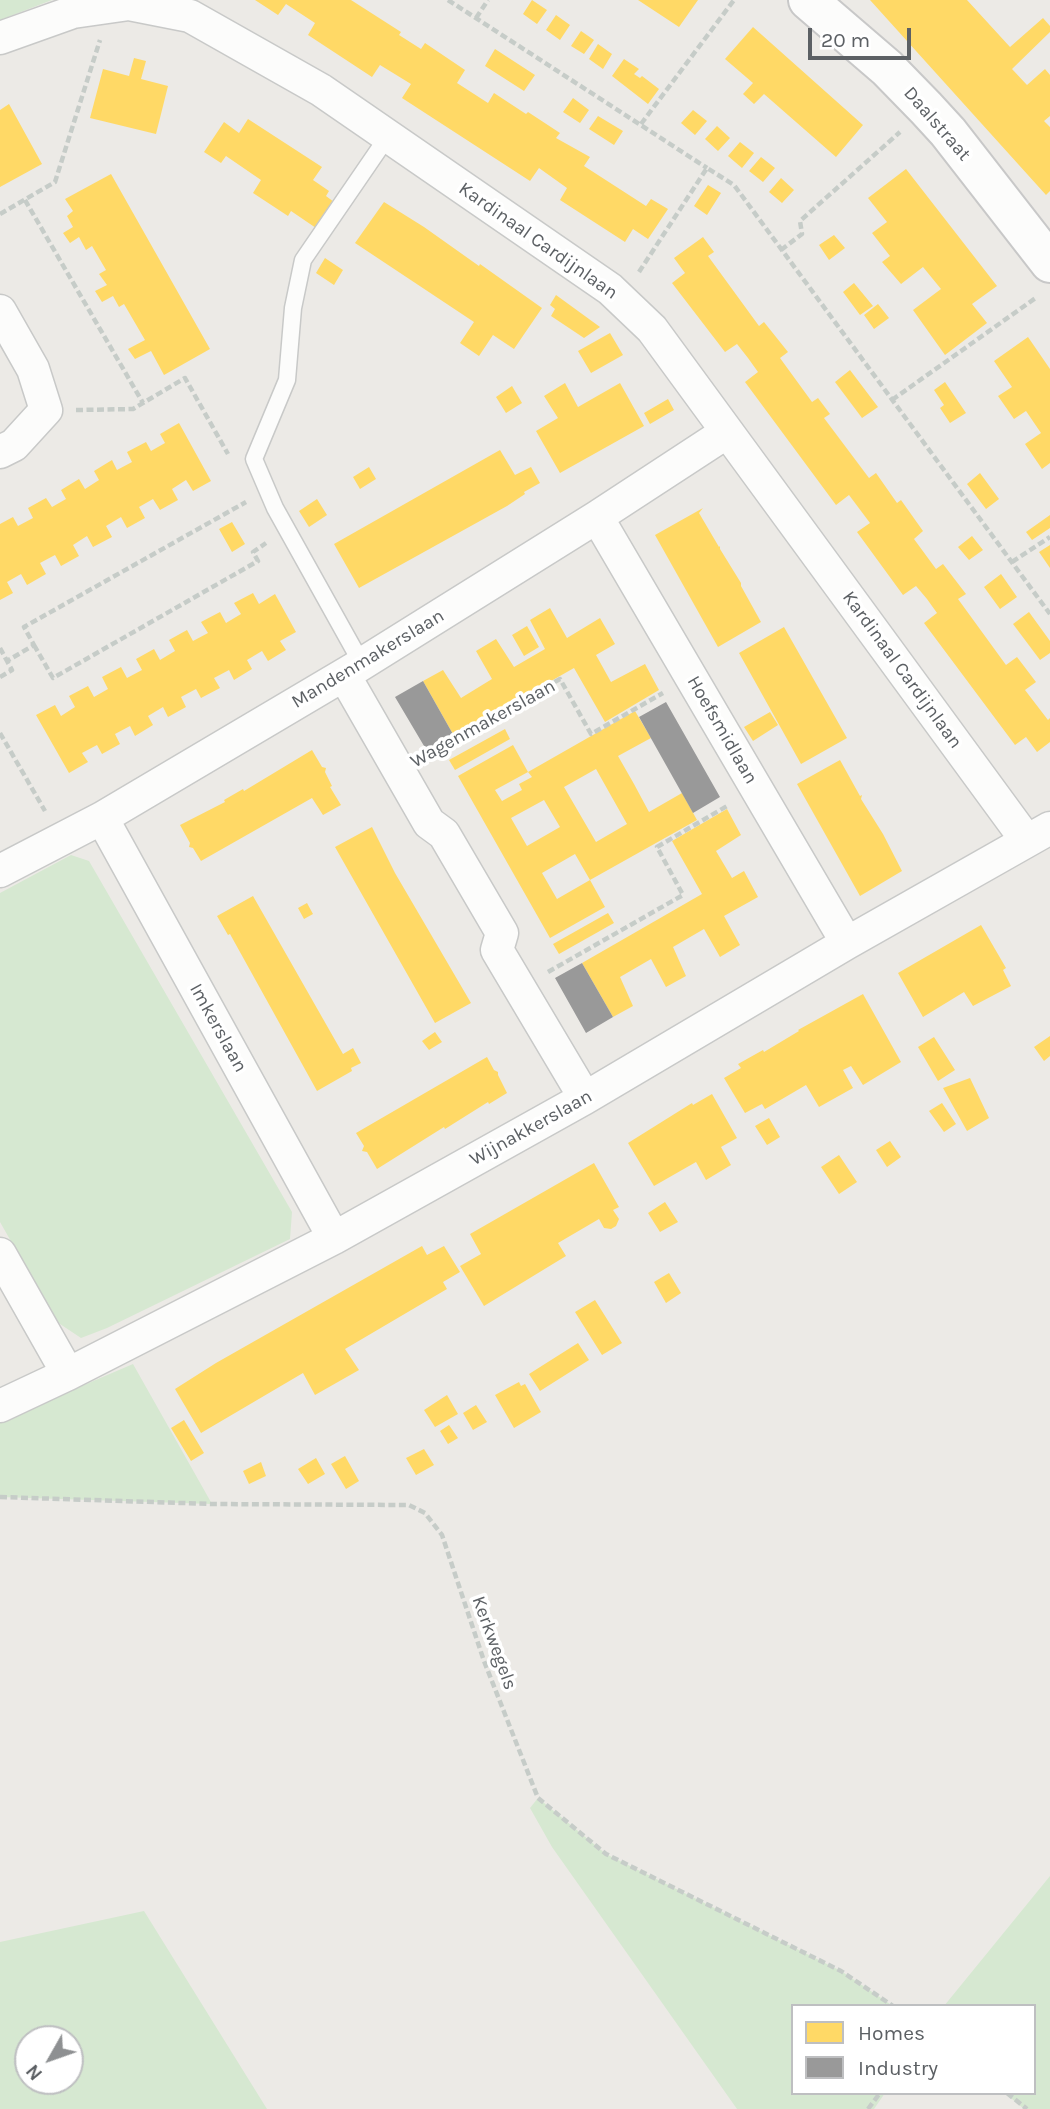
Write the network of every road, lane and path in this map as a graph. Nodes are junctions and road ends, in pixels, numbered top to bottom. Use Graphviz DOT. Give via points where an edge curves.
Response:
graph roads {
  1 [pos="448,0"];
  2 [pos="488,0"];
  3 [pos="734,0"];
  4 [pos="808,0"];
  5 [pos="110,7"];
  6 [pos="476,18"];
  7 [pos="0,38"];
  8 [pos="926,108"];
  9 [pos="640,124"];
  10 [pos="388,136"];
  11 [pos="707,168"];
  12 [pos="24,200"];
  13 [pos="0,214"];
  14 [pos="781,250"];
  15 [pos="1044,279"];
  16 [pos="621,299"];
  17 [pos="0,311"];
  18 [pos="892,400"];
  19 [pos="143,403"];
  20 [pos="46,410"];
  21 [pos="727,432"];
  22 [pos="0,453"];
  23 [pos="232,462"];
  24 [pos="253,498"];
  25 [pos="597,517"];
  26 [pos="275,537"];
  27 [pos="1050,537"];
  28 [pos="1012,562"];
  29 [pos="1050,614"];
  30 [pos="34,645"];
  31 [pos="0,648"];
  32 [pos="7,661"];
  33 [pos="353,669"];
  34 [pos="691,676"];
  35 [pos="0,677"];
  36 [pos="0,733"];
  37 [pos="399,771"];
  38 [pos="757,789"];
  39 [pos="102,818"];
  40 [pos="1039,834"];
  41 [pos="61,840"];
  42 [pos="0,871"];
  43 [pos="847,943"];
  44 [pos="520,988"];
  45 [pos="585,1098"];
  46 [pos="334,1238"];
  47 [pos="0,1254"];
  48 [pos="68,1374"];
  49 [pos="0,1406"];
  50 [pos="0,1497"];
  51 [pos="890,2004"];
  52 [pos="1010,2095"];
  53 [pos="1027,2109"];
  1 -- 6 [label="path"];
  2 -- 6 [label="path"];
  3 -- 9 [label="path"];
  4 -- 8 [label="street, Daalstraat"];
  5 -- 7 [label="street, Kardinaal Cardijnlaan" via="73,12"];
  5 -- 10 [label="street, Kardinaal Cardijnlaan" via="129,5 190,16 321,90"];
  5 -- 12 [label="path" via="55,182"];
  6 -- 9 [label="path"];
  8 -- 14 [label="path" via="800,221 802,234"];
  8 -- 15 [label="street, Daalstraat" via="948,132"];
  9 -- 11 [label="path"];
  10 -- 16 [label="street, Kardinaal Cardijnlaan"];
  10 -- 33 [label="lane" via="303,260 293,308 287,380 254,459"];
  11 -- 14 [label="path" via="734,185"];
  11 -- 16 [label="path"];
  12 -- 13 [label="path"];
  12 -- 19 [label="path"];
  14 -- 18 [label="path"];
  15 -- 18 [label="path"];
  16 -- 21 [label="street, Kardinaal Cardijnlaan" via="652,329"];
  17 -- 20 [label="street" via="33,369"];
  18 -- 28 [label="path"];
  19 -- 20 [label="path" via="133,409"];
  19 -- 23 [label="path" via="185,378"];
  20 -- 22 [label="street" via="14,445"];
  21 -- 25 [label="street, Mandenmakerslaan"];
  21 -- 40 [label="street, Kardinaal Cardijnlaan"];
  24 -- 30 [label="path" via="24,627"];
  25 -- 33 [label="street, Mandenmakerslaan"];
  25 -- 34 [label="street, Hoefsmidlaan"];
  26 -- 30 [label="path" via="253,552 258,561 53,678"];
  27 -- 28 [label="path"];
  28 -- 29 [label="path"];
  30 -- 32 [label="path"];
  31 -- 32 [label="path"];
  32 -- 35 [label="path" via="12,670"];
  33 -- 37 [label="street, Wagenmakerslaan"];
  33 -- 39 [label="street, Mandenmakerslaan"];
  34 -- 37 [label="path, Wagenmakerslaan" via="591,734 560,679"];
  34 -- 38 [label="street, Hoefsmidlaan"];
  36 -- 41 [label="path"];
  37 -- 44 [label="street, Wagenmakerslaan" via="429,823 444,834 502,933 497,950"];
  38 -- 43 [label="street, Hoefsmidlaan"];
  38 -- 44 [label="path" via="657,847 683,895"];
  39 -- 41 [label="street, Mandenmakerslaan"];
  39 -- 46 [label="street, Imkerslaan"];
  40 -- 43 [label="street, Wijnakkerslaan"];
  41 -- 42 [label="street, Mandenmakerslaan"];
  43 -- 45 [label="street, Wijnakkerslaan"];
  44 -- 45 [label="street, Wagenmakerslaan"];
  45 -- 46 [label="street, Wijnakkerslaan"];
  46 -- 48 [label="street, Wijnakkerslaan"];
  47 -- 48 [label="street"];
  48 -- 49 [label="street, Wijnakkerslaan"];
  50 -- 51 [label="path, Kerkwegels" via="409,1506 425,1513 442,1535 484,1661 538,1798 606,1854 841,1971"];
  52 -- 53 [label="path"];
}
